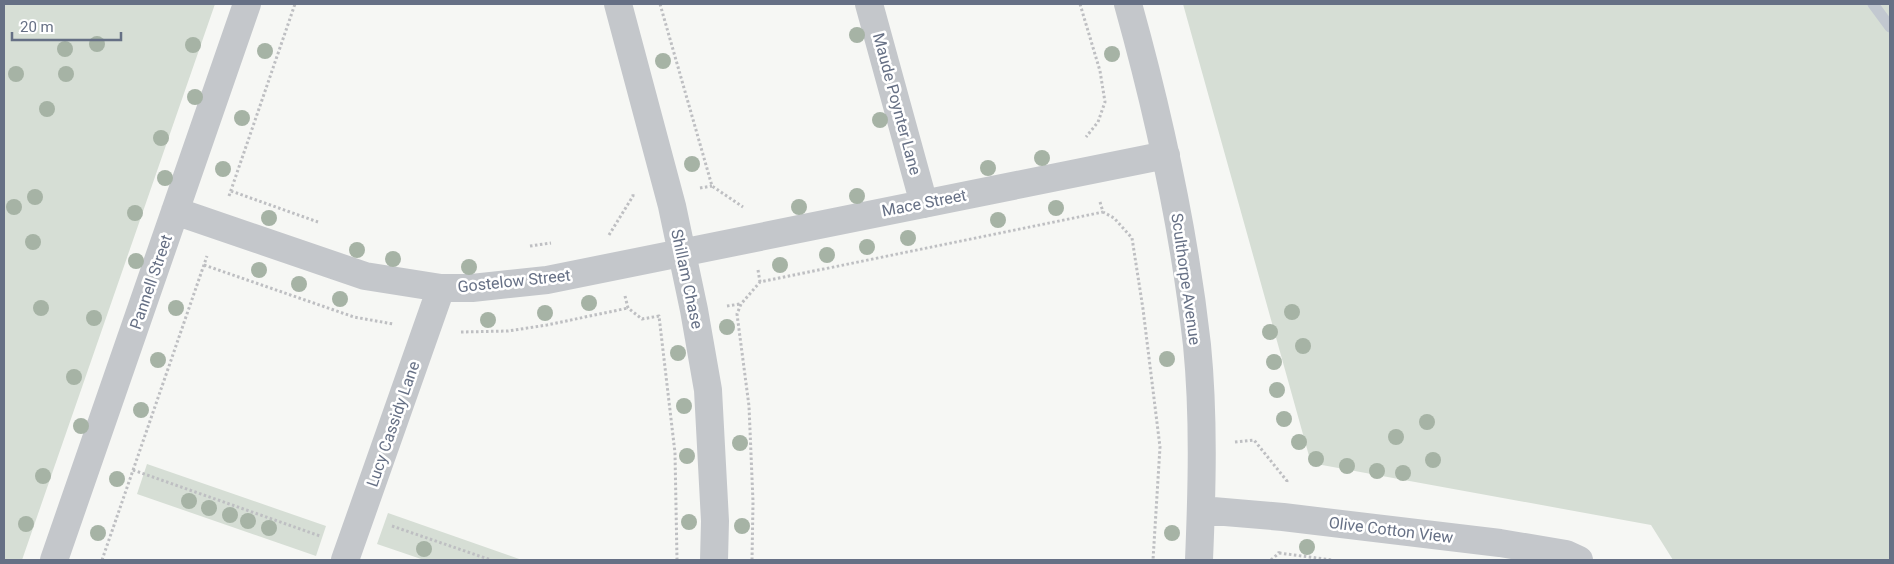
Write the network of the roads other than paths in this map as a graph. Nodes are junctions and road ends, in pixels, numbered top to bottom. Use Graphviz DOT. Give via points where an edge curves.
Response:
graph roads {
  1 [pos="247,4"];
  2 [pos="618,4"];
  3 [pos="869,4"];
  4 [pos="1128,4"];
  5 [pos="1166,155"];
  6 [pos="924,204"];
  7 [pos="175,211"];
  8 [pos="682,252"];
  9 [pos="441,288"];
  10 [pos="1201,510"];
  11 [pos="54,560"];
  12 [pos="345,560"];
  13 [pos="714,560"];
  14 [pos="1199,560"];
  15 [pos="1579,560"];
  1 -- 7 [label="street, Pannell Street"];
  2 -- 8 [label="street, Shillam Chase"];
  3 -- 6 [label="street, Maude Poynter Lane"];
  4 -- 5 [label="street, Sculthorpe Avenue"];
  5 -- 6 [label="street, Mace Street"];
  5 -- 10 [label="street, Sculthorpe Avenue" via="1197,346 1202,444"];
  6 -- 8 [label="street, Mace Street"];
  7 -- 9 [label="street, Gostelow Street" via="365,276"];
  7 -- 11 [label="street, Pannell Street"];
  8 -- 9 [label="street, Gostelow Street" via="547,280"];
  8 -- 13 [label="street, Shillam Chase" via="708,390"];
  9 -- 12 [label="street, Lucy Cassidy Lane"];
  10 -- 14 [label="street, Sculthorpe Avenue"];
  10 -- 15 [label="street, Olive Cotton View" via="1500,544 1566,554"];
}
